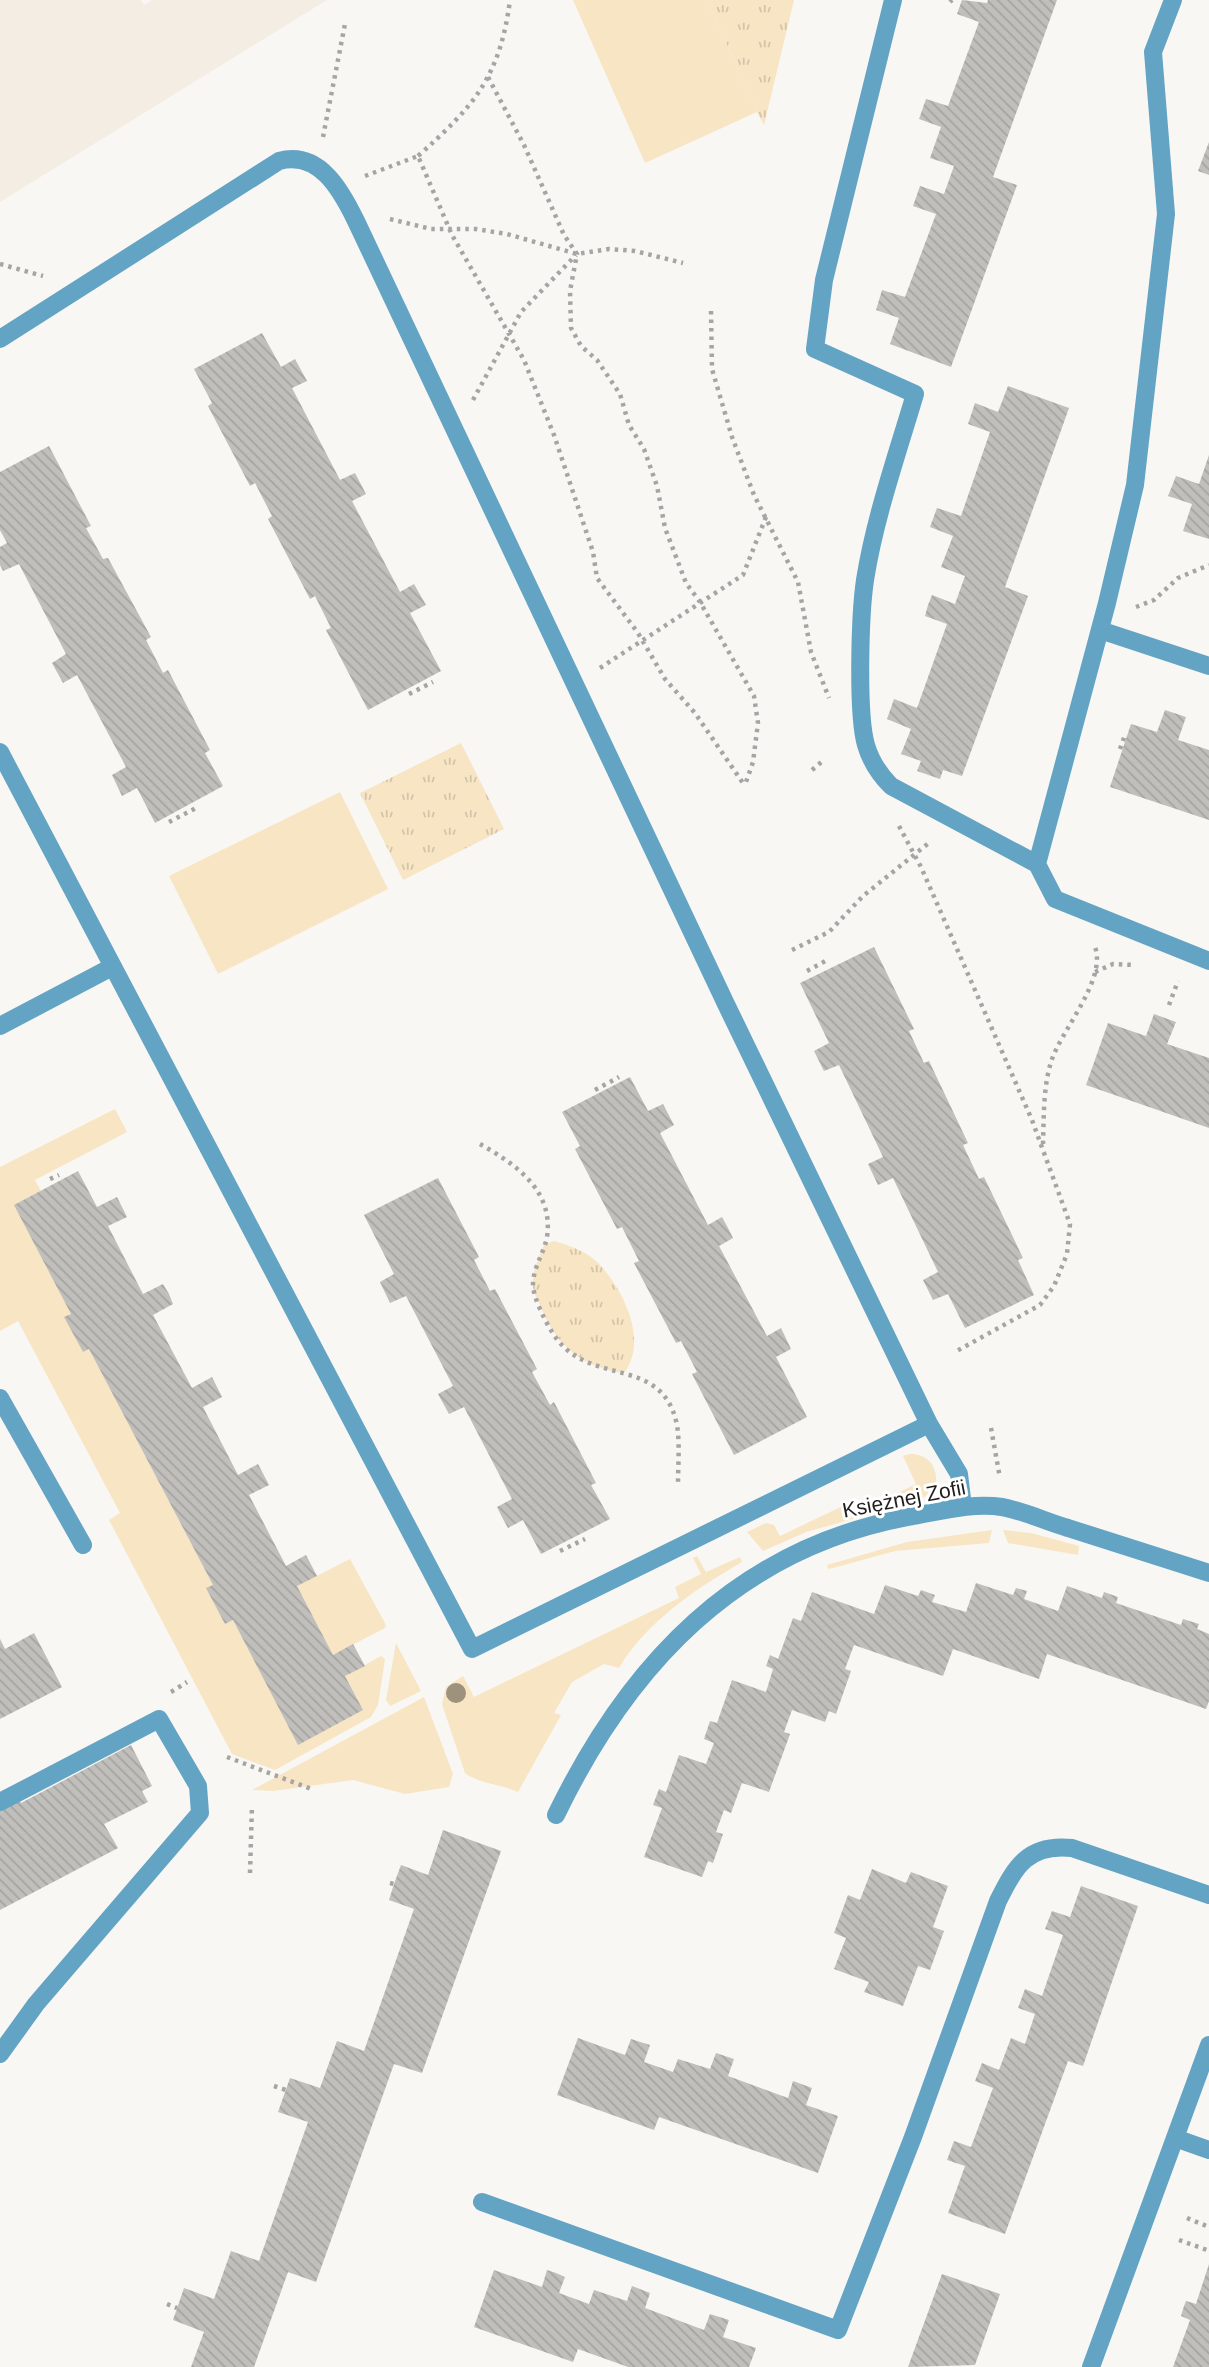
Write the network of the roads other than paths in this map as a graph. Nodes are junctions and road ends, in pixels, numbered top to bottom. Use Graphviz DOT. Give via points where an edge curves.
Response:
graph roads {
  1 [pos="894,0"];
  2 [pos="1173,0"];
  3 [pos="0,339"];
  4 [pos="1100,630"];
  5 [pos="1209,666"];
  6 [pos="0,752"];
  7 [pos="1037,864"];
  8 [pos="1209,961"];
  9 [pos="112,967"];
  10 [pos="0,1026"];
  11 [pos="0,1398"];
  12 [pos="929,1424"];
  13 [pos="963,1507"];
  14 [pos="83,1545"];
  15 [pos="1209,1573"];
  16 [pos="0,1802"];
  17 [pos="556,1815"];
  18 [pos="1209,1895"];
  19 [pos="1209,2045"];
  20 [pos="0,2054"];
  21 [pos="1175,2138"];
  22 [pos="1209,2150"];
  23 [pos="482,2202"];
  24 [pos="1091,2367"];
  1 -- 7 [label="street" via="824,280 815,349 915,394 865,581 861,697 865,744 881,775 904,795"];
  2 -- 4 [label="street" via="1153,52 1167,214 1135,485"];
  3 -- 12 [label="street" via="279,161 312,163 334,183 356,220"];
  4 -- 5 [label="street"];
  4 -- 7 [label="street"];
  6 -- 9 [label="street"];
  7 -- 8 [label="street" via="1055,899"];
  9 -- 10 [label="street"];
  9 -- 12 [label="street" via="472,1649"];
  11 -- 14 [label="street"];
  12 -- 13 [label="street" via="959,1474"];
  13 -- 15 [label="street, Księżnej Zofii" via="1002,1507"];
  13 -- 17 [label="street, Księżnej Zofii" via="833,1537 770,1565 724,1595 686,1628 633,1688 581,1763"];
  16 -- 20 [label="street" via="159,1719 198,1786 200,1813 36,2004"];
  18 -- 23 [label="street" via="1072,1847 1035,1853 1017,1866 998,1901 838,2330"];
  19 -- 21 [label="street"];
  21 -- 22 [label="street"];
  21 -- 24 [label="street"];
}
